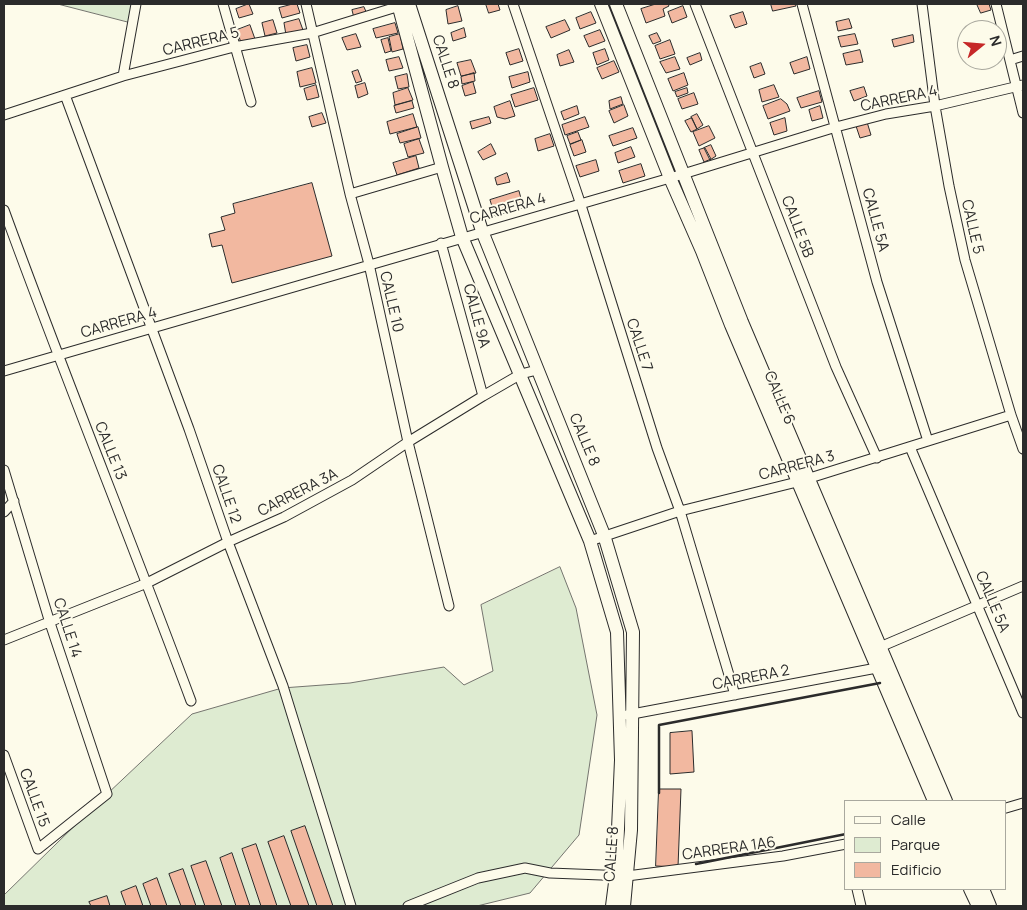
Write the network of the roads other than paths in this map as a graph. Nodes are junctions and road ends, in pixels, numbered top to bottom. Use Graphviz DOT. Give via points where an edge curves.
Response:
graph roads {
  1 [pos="136,4"];
  2 [pos="223,4"];
  3 [pos="306,4"];
  4 [pos="403,4"];
  5 [pos="513,4"];
  6 [pos="601,4"];
  7 [pos="616,4"];
  8 [pos="695,4"];
  9 [pos="802,4"];
  10 [pos="922,4"];
  11 [pos="997,4"];
  12 [pos="312,33"];
  13 [pos="234,47"];
  14 [pos="1023,56"];
  15 [pos="1010,60"];
  16 [pos="123,76"];
  17 [pos="1020,86"];
  18 [pos="65,94"];
  19 [pos="251,102"];
  20 [pos="934,106"];
  21 [pos="1023,113"];
  22 [pos="653,114"];
  23 [pos="4,115"];
  24 [pos="836,128"];
  25 [pos="753,152"];
  26 [pos="442,167"];
  27 [pos="683,174"];
  28 [pos="670,178"];
  29 [pos="350,194"];
  30 [pos="580,202"];
  31 [pos="4,210"];
  32 [pos="482,231"];
  33 [pos="462,237"];
  34 [pos="441,243"];
  35 [pos="368,264"];
  36 [pos="736,324"];
  37 [pos="151,328"];
  38 [pos="57,355"];
  39 [pos="536,370"];
  40 [pos="4,371"];
  41 [pos="522,374"];
  42 [pos="483,396"];
  43 [pos="1011,415"];
  44 [pos="928,441"];
  45 [pos="408,442"];
  46 [pos="910,447"];
  47 [pos="1023,449"];
  48 [pos="877,458"];
  49 [pos="4,470"];
  50 [pos="803,480"];
  51 [pos="14,501"];
  52 [pos="680,510"];
  53 [pos="4,512"];
  54 [pos="604,535"];
  55 [pos="590,541"];
  56 [pos="228,542"];
  57 [pos="147,583"];
  58 [pos="1023,586"];
  59 [pos="978,605"];
  60 [pos="449,606"];
  61 [pos="50,623"];
  62 [pos="4,640"];
  63 [pos="880,647"];
  64 [pos="882,667"];
  65 [pos="735,695"];
  66 [pos="191,701"];
  67 [pos="1023,713"];
  68 [pos="634,715"];
  69 [pos="619,716"];
  70 [pos="4,755"];
  71 [pos="934,800"];
  72 [pos="946,800"];
  73 [pos="1023,803"];
  74 [pos="1007,808"];
  75 [pos="844,845"];
  76 [pos="38,849"];
  77 [pos="622,875"];
  78 [pos="856,890"];
  79 [pos="970,890"];
  80 [pos="983,890"];
  81 [pos="351,906"];
  82 [pos="408,906"];
  83 [pos="612,906"];
  84 [pos="624,906"];
  85 [pos="861,906"];
  86 [pos="978,906"];
  87 [pos="990,906"];
  1 -- 16 [label="street"];
  2 -- 13 [label="street"];
  3 -- 12 [label="street, CALLE 10"];
  4 -- 12 [label="street, CARRERA 5"];
  4 -- 26 [label="street, CALLE 8"];
  4 -- 32 [label="street, CALLE 8"];
  5 -- 30 [label="street, CALLE 7"];
  6 -- 22 [label="street, CALLE 6"];
  7 -- 22 [label="street, CALLE 6"];
  8 -- 25 [label="street, CALLE 5B"];
  9 -- 24 [label="street, CALLE 5A"];
  10 -- 20 [label="street, CALLE 5"];
  11 -- 15 [label="street"];
  12 -- 13 [label="street, CARRERA 5"];
  12 -- 29 [label="street, CALLE 10"];
  13 -- 16 [label="street, CARRERA 5"];
  13 -- 19 [label="street"];
  14 -- 15 [label="street"];
  15 -- 17 [label="street"];
  16 -- 18 [label="street, CARRERA 5"];
  17 -- 20 [label="street, CARRERA 4"];
  17 -- 21 [label="street"];
  18 -- 23 [label="street, CARRERA 5"];
  18 -- 37 [label="street, CALLE 12"];
  20 -- 24 [label="street, CARRERA 4" via="886,114"];
  20 -- 43 [label="street, CALLE 5" via="965,260"];
  22 -- 27 [label="street, CALLE 6"];
  22 -- 28 [label="street, CALLE 6"];
  24 -- 25 [label="street, CARRERA 4"];
  24 -- 44 [label="street, CALLE 5A" via="877,282"];
  25 -- 27 [label="street, CARRERA 4"];
  25 -- 48 [label="street, CALLE 5B" via="836,367"];
  26 -- 29 [label="street"];
  26 -- 33 [label="street, CALLE 8"];
  27 -- 28 [label="street, CARRERA 4"];
  27 -- 36 [label="street, CALLE 6"];
  28 -- 30 [label="street, CARRERA 4"];
  28 -- 36 [label="street, CALLE 6"];
  29 -- 35 [label="street, CALLE 10"];
  30 -- 32 [label="street, CARRERA 4"];
  30 -- 52 [label="street, CALLE 7" via="657,448"];
  31 -- 38 [label="street, CALLE 13"];
  32 -- 33 [label="street, CARRERA 4"];
  32 -- 39 [label="street, CALLE 8"];
  33 -- 34 [label="street, CARRERA 4"];
  33 -- 41 [label="street, CALLE 8"];
  34 -- 35 [label="street, CARRERA 4"];
  34 -- 42 [label="street, CALLE 9A"];
  35 -- 37 [label="street, CARRERA 4"];
  35 -- 45 [label="street, CALLE 10"];
  36 -- 50 [label="street, CALLE 6"];
  37 -- 38 [label="street, CARRERA 4"];
  37 -- 56 [label="street, CALLE 12"];
  38 -- 40 [label="street, CARRERA 4"];
  38 -- 57 [label="street, CALLE 13"];
  39 -- 41 [label="street, CARRERA 3A"];
  39 -- 54 [label="street, CALLE 8"];
  41 -- 42 [label="street, CARRERA 3A"];
  41 -- 55 [label="street, CALLE 8"];
  42 -- 45 [label="street, CARRERA 3A"];
  43 -- 44 [label="street, CARRERA 3"];
  43 -- 47 [label="street, CALLE 5"];
  44 -- 46 [label="street, CARRERA 3"];
  45 -- 56 [label="street, CARRERA 3A" via="352,480 284,517"];
  45 -- 60 [label="street, CALLE 10"];
  46 -- 48 [label="street, CARRERA 3"];
  46 -- 59 [label="street, CALLE 5A"];
  48 -- 50 [label="street, CARRERA 3"];
  49 -- 51 [label="street, CALLE 14"];
  50 -- 52 [label="street, CARRERA 3"];
  50 -- 63 [label="street, CALLE 6"];
  50 -- 64 [label="street, CALLE 6"];
  51 -- 53 [label="street"];
  51 -- 61 [label="street, CALLE 14"];
  52 -- 54 [label="street, CARRERA 3"];
  52 -- 65 [label="street, CALLE 7"];
  54 -- 55 [label="street, CARRERA 3"];
  54 -- 68 [label="street, CALLE 8" via="633,632"];
  55 -- 69 [label="street, CALLE 8" via="618,632"];
  56 -- 57 [label="street, CARRERA 3A"];
  56 -- 81 [label="street, CALLE 12" via="283,686"];
  57 -- 61 [label="street, CARRERA 3A"];
  57 -- 66 [label="street, CALLE 13"];
  58 -- 59 [label="street"];
  59 -- 63 [label="street"];
  59 -- 67 [label="street, CALLE 5A"];
  61 -- 62 [label="street, CARRERA 3A"];
  61 -- 76 [label="street, CALLE 14" via="107,794"];
  63 -- 64 [label="street, CALLE 6"];
  64 -- 65 [label="street, CARRERA 2"];
  64 -- 71 [label="street, CALLE 6"];
  64 -- 72 [label="street, CALLE 6"];
  65 -- 68 [label="street, CARRERA 2"];
  68 -- 69 [label="street, CARRERA 2"];
  68 -- 77 [label="street, CALLE 8" via="631,830"];
  69 -- 77 [label="street, CALLE 8"];
  70 -- 76 [label="street, CALLE 15"];
  73 -- 74 [label="street"];
  75 -- 77 [label="street, CARRERA 1A6"];
  77 -- 82 [label="street, CARRERA 1A6" via="550,873 525,868 478,878"];
  77 -- 83 [label="street, CALLE 8"];
  77 -- 84 [label="street, CALLE 8"];
  78 -- 85 [label="street"];
  79 -- 86 [label="street"];
  80 -- 87 [label="street"];
}
